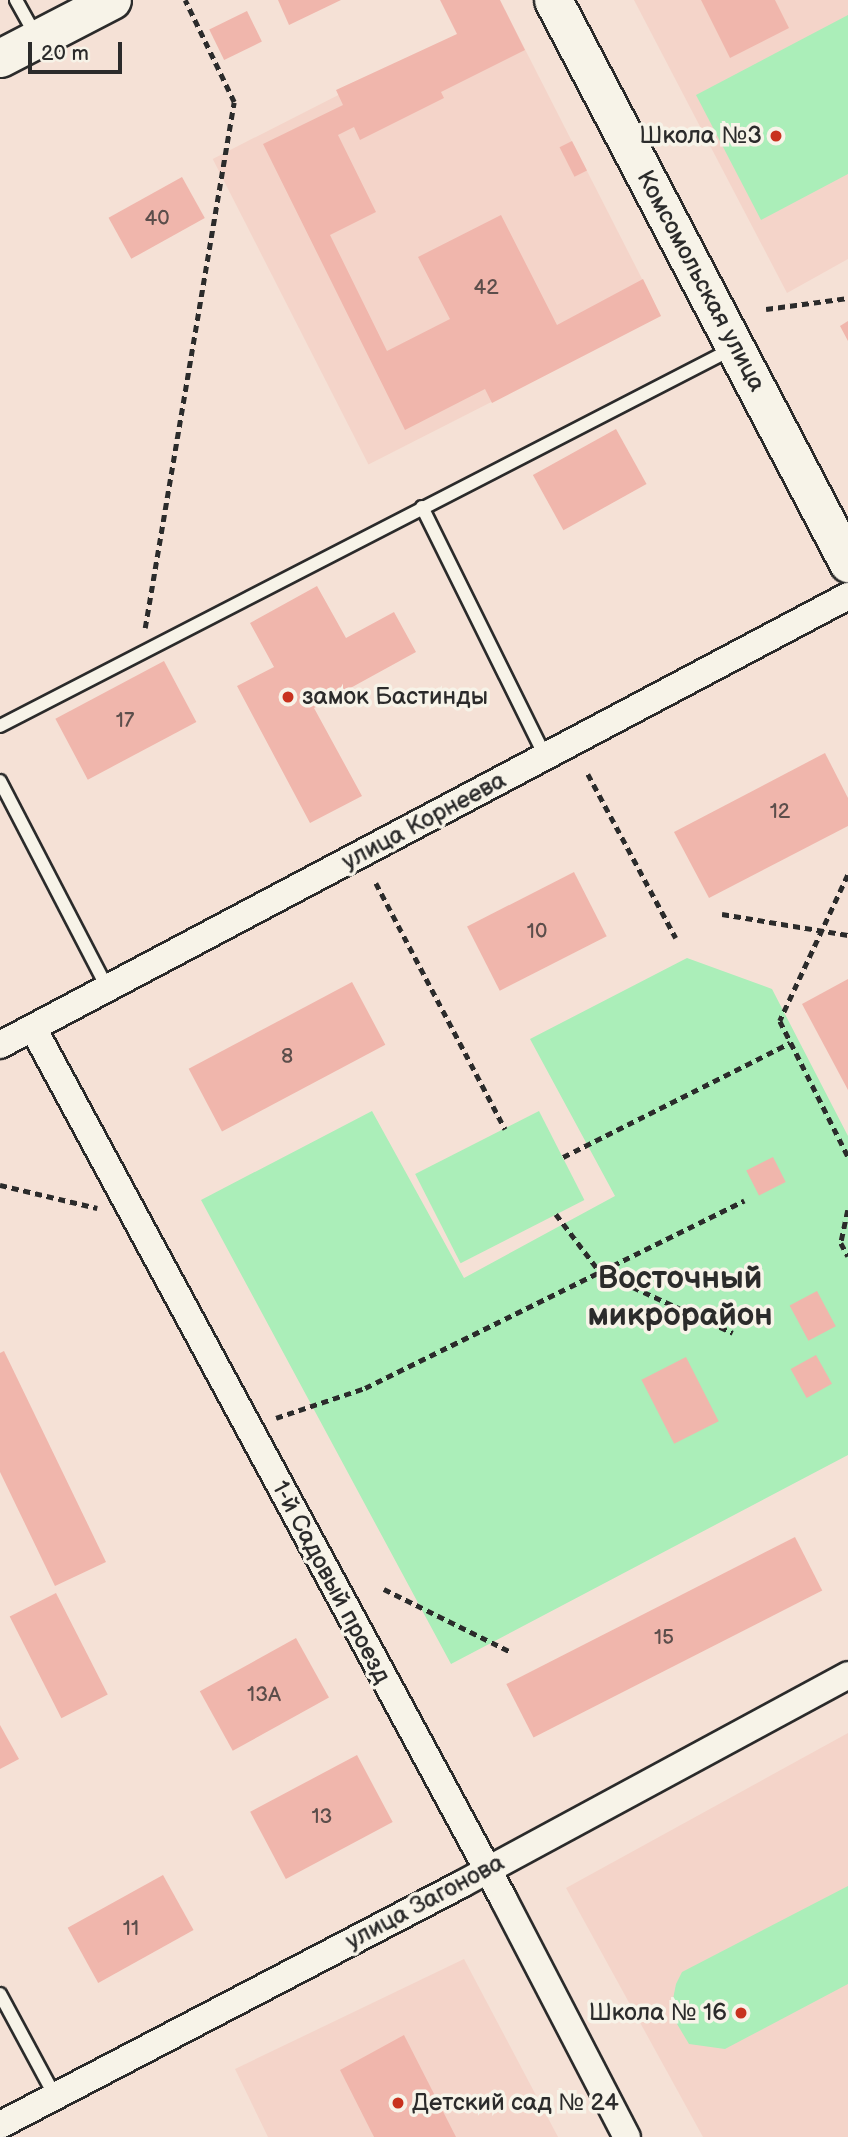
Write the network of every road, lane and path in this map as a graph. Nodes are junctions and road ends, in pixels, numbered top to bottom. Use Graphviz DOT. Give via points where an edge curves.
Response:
graph roads {
  1 [pos="16,0"];
  2 [pos="112,0"];
  3 [pos="185,0"];
  4 [pos="553,0"];
  5 [pos="37,39"];
  6 [pos="0,58"];
  7 [pos="848,298"];
  8 [pos="766,309"];
  9 [pos="735,347"];
  10 [pos="422,507"];
  11 [pos="848,563"];
  12 [pos="848,596"];
  13 [pos="140,657"];
  14 [pos="0,726"];
  15 [pos="545,756"];
  16 [pos="588,774"];
  17 [pos="0,781"];
  18 [pos="848,875"];
  19 [pos="376,883"];
  20 [pos="722,914"];
  21 [pos="824,931"];
  22 [pos="848,935"];
  23 [pos="676,938"];
  24 [pos="109,990"];
  25 [pos="33,1028"];
  26 [pos="790,1042"];
  27 [pos="0,1045"];
  28 [pos="505,1129"];
  29 [pos="848,1156"];
  30 [pos="563,1157"];
  31 [pos="0,1185"];
  32 [pos="744,1200"];
  33 [pos="848,1210"];
  34 [pos="556,1214"];
  35 [pos="135,1218"];
  36 [pos="848,1256"];
  37 [pos="600,1272"];
  38 [pos="733,1333"];
  39 [pos="248,1427"];
  40 [pos="384,1589"];
  41 [pos="510,1652"];
  42 [pos="848,1675"];
  43 [pos="487,1870"];
  44 [pos="0,1994"];
  45 [pos="55,2096"];
  46 [pos="0,2125"];
  47 [pos="627,2137"];
  1 -- 5 [label="lane"];
  2 -- 5 [label="street"];
  3 -- 13 [label="path" via="234,102"];
  4 -- 9 [label="street, Комсомольская улица"];
  5 -- 6 [label="street"];
  7 -- 8 [label="path"];
  9 -- 10 [label="lane"];
  9 -- 11 [label="street, Комсомольская улица"];
  10 -- 13 [label="lane"];
  10 -- 15 [label="lane"];
  12 -- 15 [label="street, улица Корнеева"];
  13 -- 14 [label="lane"];
  15 -- 24 [label="street, улица Корнеева"];
  16 -- 23 [label="path"];
  17 -- 24 [label="lane"];
  18 -- 21 [label="path"];
  19 -- 28 [label="path"];
  20 -- 21 [label="path"];
  21 -- 22 [label="path"];
  21 -- 26 [label="path" via="780,1021"];
  24 -- 25 [label="street, улица Корнеева"];
  25 -- 27 [label="street, улица Корнеева"];
  25 -- 35 [label="street, 1-й Садовый проезд"];
  26 -- 29 [label="path"];
  26 -- 30 [label="path"];
  31 -- 35 [label="path"];
  32 -- 37 [label="path"];
  33 -- 36 [label="path" via="841,1243"];
  34 -- 37 [label="path"];
  35 -- 39 [label="street, 1-й Садовый проезд"];
  37 -- 38 [label="path"];
  37 -- 39 [label="path" via="365,1388"];
  39 -- 43 [label="street, 1-й Садовый проезд"];
  40 -- 41 [label="path"];
  42 -- 43 [label="street, улица Загонова"];
  43 -- 45 [label="street, улица Загонова"];
  43 -- 47 [label="street, 1-й Садовый проезд"];
  44 -- 45 [label="lane"];
  45 -- 46 [label="street, улица Загонова"];
}
